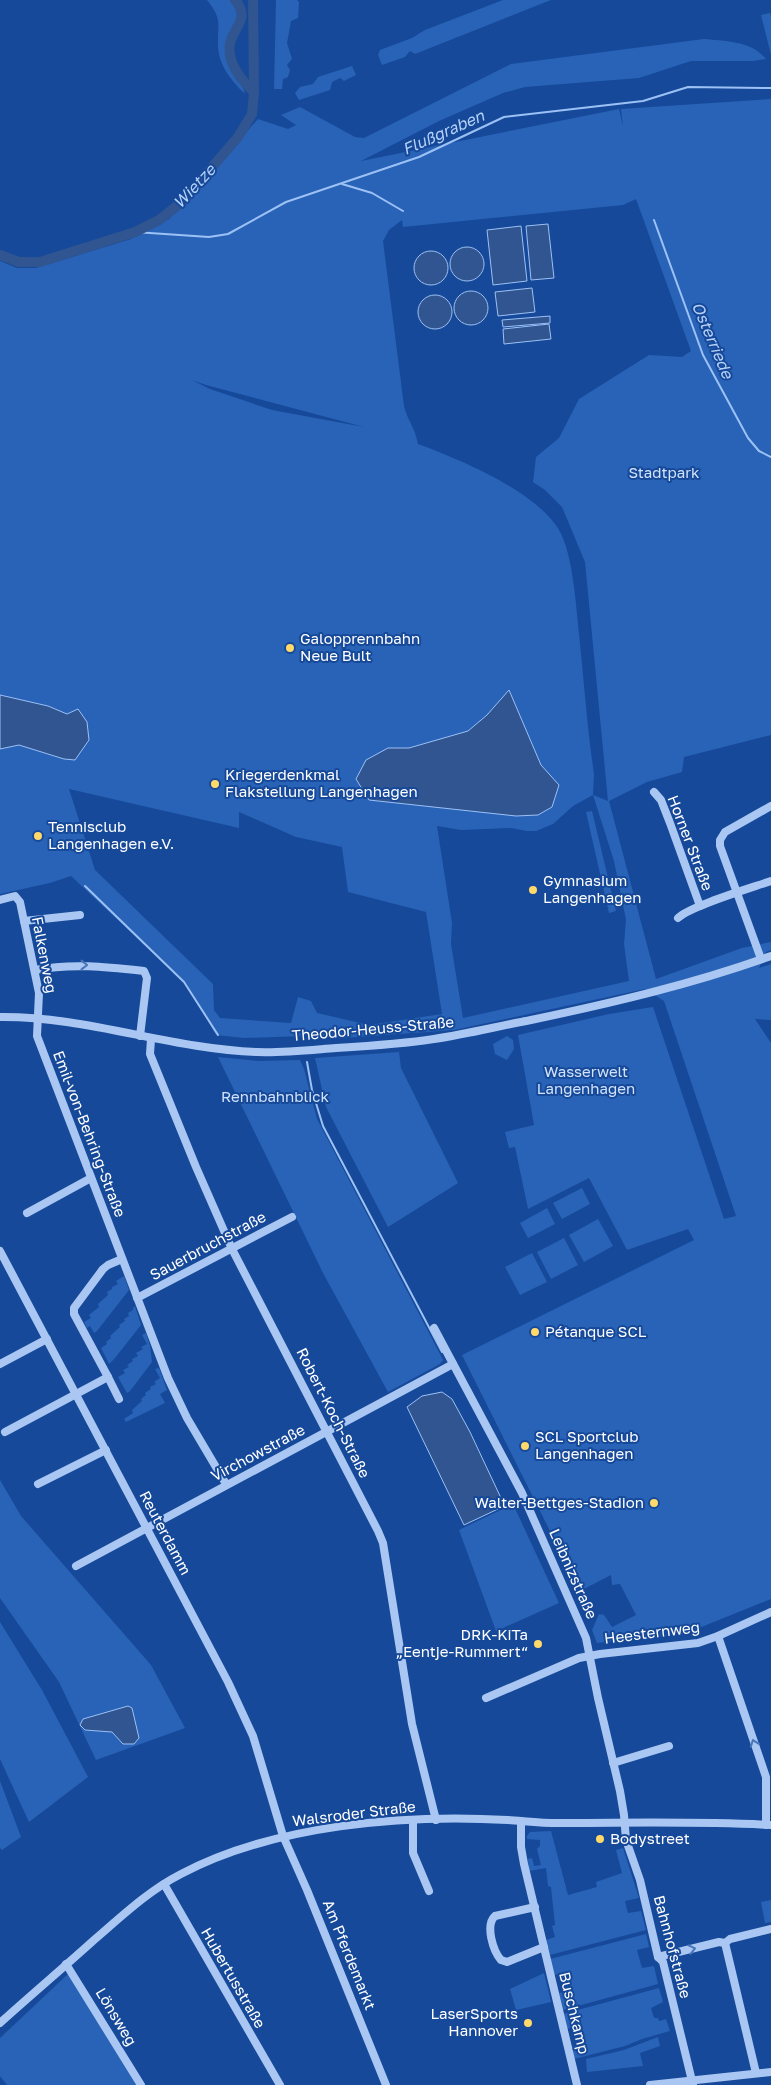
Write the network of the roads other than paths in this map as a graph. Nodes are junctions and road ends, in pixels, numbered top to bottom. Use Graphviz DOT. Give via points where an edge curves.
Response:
graph roads {
  1 [pos="654,792"];
  2 [pos="771,806"];
  3 [pos="771,881"];
  4 [pos="737,893"];
  5 [pos="0,900"];
  6 [pos="700,906"];
  7 [pos="80,915"];
  8 [pos="678,918"];
  9 [pos="24,921"];
  10 [pos="771,956"];
  11 [pos="761,960"];
  12 [pos="35,970"];
  13 [pos="0,1017"];
  14 [pos="38,1018"];
  15 [pos="140,1036"];
  16 [pos="151,1038"];
  17 [pos="91,1178"];
  18 [pos="27,1213"];
  19 [pos="292,1217"];
  20 [pos="232,1249"];
  21 [pos="1,1256"];
  22 [pos="122,1260"];
  23 [pos="137,1298"];
  24 [pos="434,1328"];
  25 [pos="47,1339"];
  26 [pos="0,1364"];
  27 [pos="453,1364"];
  28 [pos="108,1377"];
  29 [pos="76,1394"];
  30 [pos="119,1399"];
  31 [pos="5,1432"];
  32 [pos="328,1432"];
  33 [pos="106,1450"];
  34 [pos="38,1484"];
  35 [pos="226,1484"];
  36 [pos="147,1528"];
  37 [pos="76,1566"];
  38 [pos="771,1612"];
  39 [pos="718,1636"];
  40 [pos="590,1656"];
  41 [pos="486,1698"];
  42 [pos="669,1746"];
  43 [pos="613,1763"];
  44 [pos="413,1820"];
  45 [pos="436,1820"];
  46 [pos="521,1821"];
  47 [pos="624,1822"];
  48 [pos="768,1825"];
  49 [pos="284,1836"];
  50 [pos="164,1884"];
  51 [pos="429,1891"];
  52 [pos="535,1907"];
  53 [pos="771,1929"];
  54 [pos="725,1943"];
  55 [pos="544,1947"];
  56 [pos="658,1957"];
  57 [pos="66,1964"];
  58 [pos="0,2023"];
  59 [pos="771,2072"];
  60 [pos="756,2073"];
  61 [pos="692,2083"];
  62 [pos="670,2084"];
  63 [pos="141,2085"];
  64 [pos="280,2085"];
  65 [pos="386,2085"];
  66 [pos="578,2085"];
  67 [pos="650,2085"];
  1 -- 6 [label="street, Horner Straße" via="664,808"];
  2 -- 4 [label="street" via="721,836 720,846"];
  3 -- 4 [label="street, Horner Straße"];
  4 -- 6 [label="street, Horner Straße"];
  4 -- 11 [label="street"];
  5 -- 9 [label="street, Falkenweg" via="17,898"];
  6 -- 8 [label="street, Horner Straße"];
  7 -- 9 [label="street"];
  9 -- 12 [label="street, Falkenweg"];
  10 -- 11 [label="street, Theodor-Heuss-Straße"];
  11 -- 16 [label="street, Theodor-Heuss-Straße" via="631,998 425,1040 258,1052"];
  12 -- 14 [label="street, Falkenweg" via="39,992"];
  12 -- 15 [label="street, one-way" via="88,965 144,971 147,978"];
  13 -- 14 [label="street, Theodor-Heuss-Straße"];
  14 -- 15 [label="street, Theodor-Heuss-Straße"];
  14 -- 17 [label="street, Emil-von-Behring-Straße" via="37,1036"];
  15 -- 16 [label="street, Theodor-Heuss-Straße"];
  16 -- 20 [label="street, Robert-Koch-Straße" via="150,1054"];
  17 -- 18 [label="street"];
  17 -- 22 [label="street, Emil-von-Behring-Straße"];
  19 -- 20 [label="street, Sauerbruchstraße"];
  20 -- 23 [label="street, Sauerbruchstraße"];
  20 -- 32 [label="street, Robert-Koch-Straße"];
  21 -- 25 [label="street, Reuterdamm"];
  22 -- 23 [label="street, Emil-von-Behring-Straße"];
  22 -- 28 [label="street" via="103,1269 74,1308 74,1314"];
  23 -- 35 [label="street, Emil-von-Behring-Straße" via="175,1396"];
  24 -- 27 [label="street, Leibnizstraße"];
  25 -- 26 [label="street"];
  25 -- 29 [label="street, Reuterdamm"];
  27 -- 32 [label="street, Virchowstraße"];
  27 -- 40 [label="street, Leibnizstraße" via="522,1493 580,1623"];
  28 -- 29 [label="street"];
  28 -- 30 [label="street"];
  29 -- 31 [label="street"];
  29 -- 33 [label="street, Reuterdamm"];
  32 -- 35 [label="street, Virchowstraße"];
  32 -- 45 [label="street, Robert-Koch-Straße" via="383,1543 412,1724"];
  33 -- 34 [label="street"];
  33 -- 36 [label="street, Reuterdamm"];
  35 -- 36 [label="street, Virchowstraße"];
  36 -- 37 [label="street, Virchowstraße"];
  36 -- 49 [label="street, Reuterdamm" via="246,1719"];
  38 -- 39 [label="street, Heesternweg"];
  39 -- 40 [label="street, Heesternweg" via="691,1644"];
  48 -- 39 [label="street, one-way" via="766,1777"];
  40 -- 41 [label="street, Heesternweg"];
  40 -- 43 [label="street, Leibnizstraße"];
  42 -- 43 [label="street"];
  43 -- 47 [label="street, Leibnizstraße"];
  44 -- 45 [label="street, Walsroder Straße"];
  44 -- 49 [label="street, Walsroder Straße"];
  44 -- 51 [label="street" via="413,1853"];
  45 -- 46 [label="street, Walsroder Straße"];
  46 -- 47 [label="street, Walsroder Straße"];
  46 -- 52 [label="street, Buschkamp" via="521,1847"];
  47 -- 48 [label="street, Walsroder Straße"];
  47 -- 56 [label="street, Bahnhofstraße"];
  49 -- 50 [label="street, Walsroder Straße" via="198,1866"];
  49 -- 65 [label="street, Am Pferdemarkt"];
  50 -- 57 [label="street, Walsroder Straße" via="128,1910"];
  50 -- 64 [label="street, Hubertusstraße"];
  52 -- 55 [label="street, Buschkamp"];
  52 -- 55 [label="street" via="495,1916 491,1920 495,1951 507,1962"];
  53 -- 54 [label="street"];
  56 -- 54 [label="street, one-way"];
  54 -- 60 [label="street"];
  55 -- 66 [label="street, Buschkamp"];
  56 -- 61 [label="street, Bahnhofstraße" via="664,1962"];
  57 -- 58 [label="street, Walsroder Straße"];
  57 -- 63 [label="street, Lönsweg"];
  59 -- 60 [label="street"];
  60 -- 61 [label="street"];
  61 -- 62 [label="street"];
  62 -- 67 [label="street"];
}
